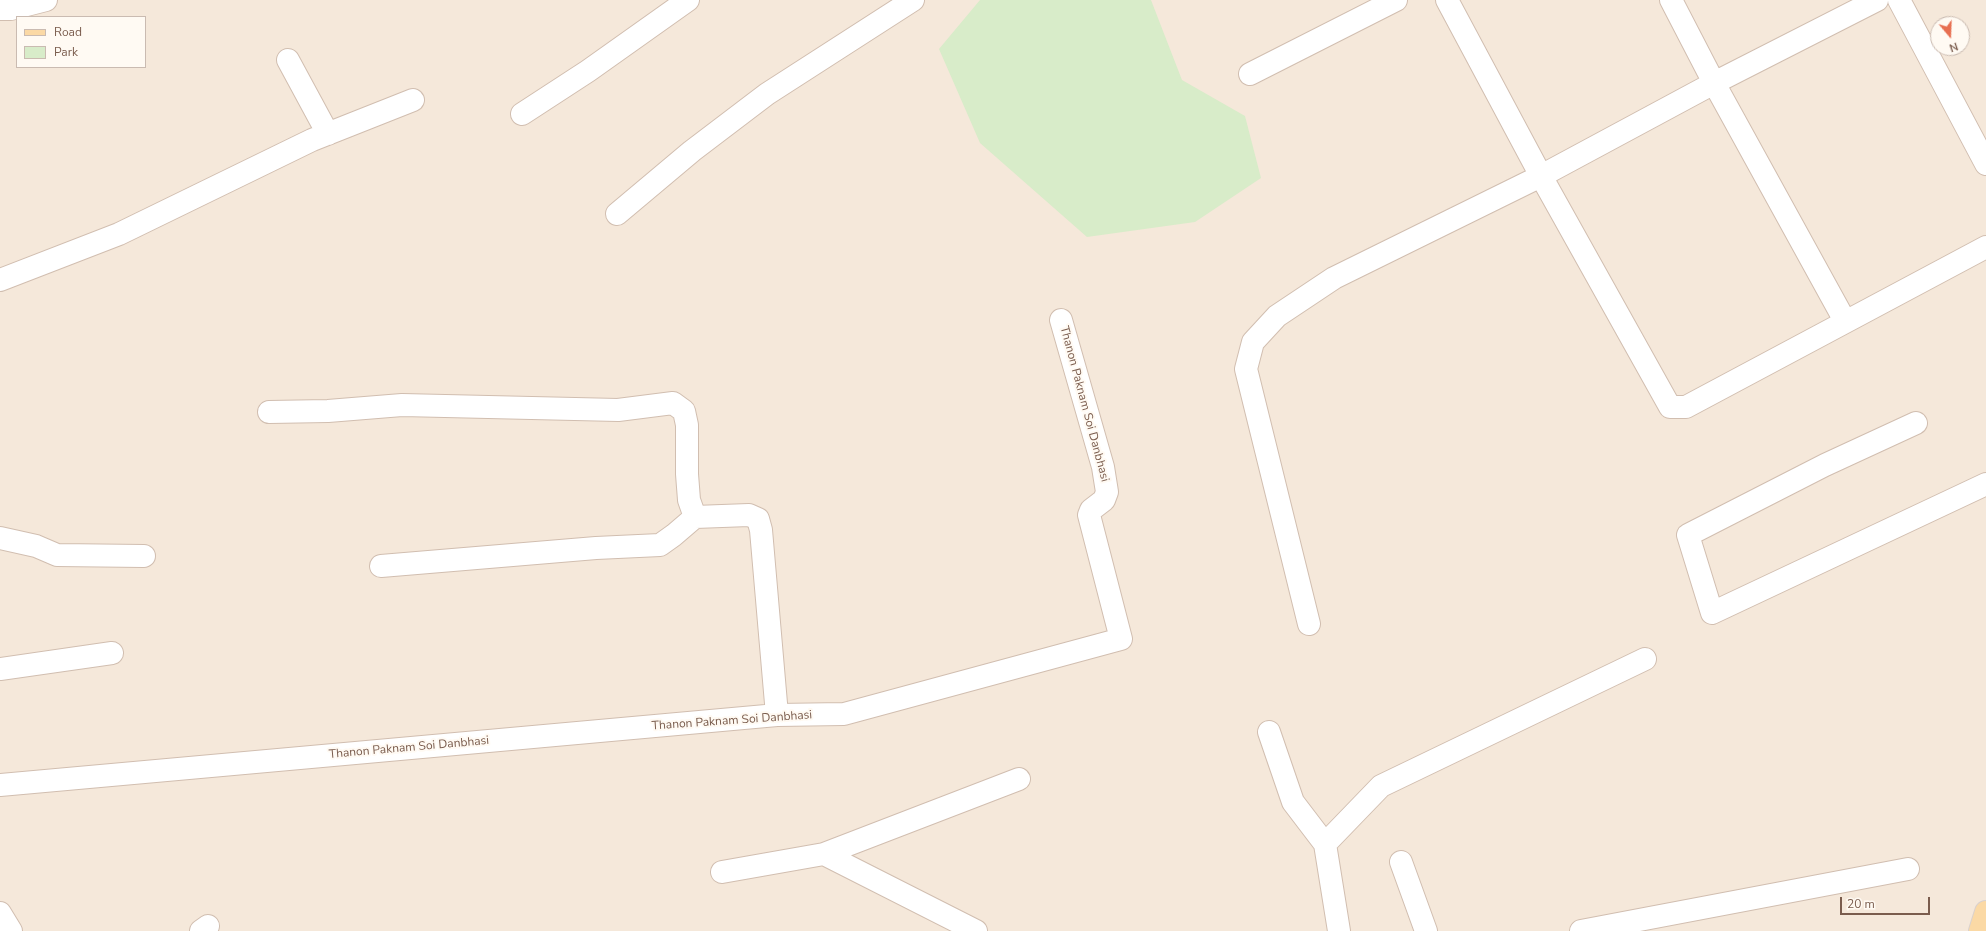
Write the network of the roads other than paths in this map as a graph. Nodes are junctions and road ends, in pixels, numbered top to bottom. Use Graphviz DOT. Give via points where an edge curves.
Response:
graph roads {
  1 [pos="46,0"];
  2 [pos="688,0"];
  3 [pos="913,0"];
  4 [pos="1396,0"];
  5 [pos="1447,0"];
  6 [pos="1671,0"];
  7 [pos="1877,0"];
  8 [pos="1899,0"];
  9 [pos="0,9"];
  10 [pos="288,60"];
  11 [pos="1250,74"];
  12 [pos="1714,83"];
  13 [pos="413,100"];
  14 [pos="522,114"];
  15 [pos="328,134"];
  16 [pos="1986,164"];
  17 [pos="1540,176"];
  18 [pos="617,214"];
  19 [pos="1986,247"];
  20 [pos="0,280"];
  21 [pos="1061,320"];
  22 [pos="1845,321"];
  23 [pos="269,412"];
  24 [pos="1916,423"];
  25 [pos="1986,484"];
  26 [pos="695,517"];
  27 [pos="0,538"];
  28 [pos="144,556"];
  29 [pos="381,566"];
  30 [pos="1309,624"];
  31 [pos="112,653"];
  32 [pos="1645,659"];
  33 [pos="0,669"];
  34 [pos="777,715"];
  35 [pos="1269,732"];
  36 [pos="1019,779"];
  37 [pos="0,785"];
  38 [pos="1325,844"];
  39 [pos="824,854"];
  40 [pos="1401,862"];
  41 [pos="1908,869"];
  42 [pos="722,872"];
  43 [pos="1986,912"];
  44 [pos="0,914"];
  45 [pos="10,931"];
  46 [pos="976,931"];
  47 [pos="1339,931"];
  48 [pos="1426,931"];
  49 [pos="1581,931"];
  50 [pos="1980,931"];
  1 -- 9 [label="street" via="11,9"];
  2 -- 14 [label="street"];
  3 -- 18 [label="street" via="767,94 692,151"];
  4 -- 11 [label="street"];
  5 -- 17 [label="street"];
  6 -- 12 [label="street"];
  7 -- 12 [label="street"];
  8 -- 16 [label="street"];
  10 -- 15 [label="street"];
  12 -- 17 [label="street"];
  12 -- 22 [label="street"];
  13 -- 15 [label="street"];
  15 -- 20 [label="street" via="119,234"];
  17 -- 22 [label="street" via="1670,407 1686,407"];
  17 -- 30 [label="street" via="1334,278 1277,316 1253,342 1246,370 1266,442"];
  19 -- 22 [label="street"];
  21 -- 34 [label="street, Thanon Paknam Soi Danbhasi" via="1103,467 1107,492 1104,500 1089,514 1121,639 844,714"];
  23 -- 26 [label="street" via="328,411 402,405 618,410 673,403 684,411 687,426 687,480 689,500"];
  24 -- 25 [label="street" via="1825,465 1688,535 1712,613"];
  26 -- 29 [label="street" via="660,545"];
  26 -- 34 [label="street" via="749,515 758,519"];
  27 -- 28 [label="street" via="36,546 57,555"];
  31 -- 33 [label="street"];
  32 -- 38 [label="street" via="1381,786"];
  34 -- 37 [label="street, Thanon Paknam Soi Danbhasi"];
  35 -- 38 [label="street" via="1294,802"];
  36 -- 39 [label="street"];
  38 -- 47 [label="street"];
  39 -- 42 [label="street"];
  39 -- 46 [label="street"];
  40 -- 48 [label="street"];
  41 -- 49 [label="street"];
  43 -- 50 [label="main road"];
  44 -- 45 [label="street"];
}
